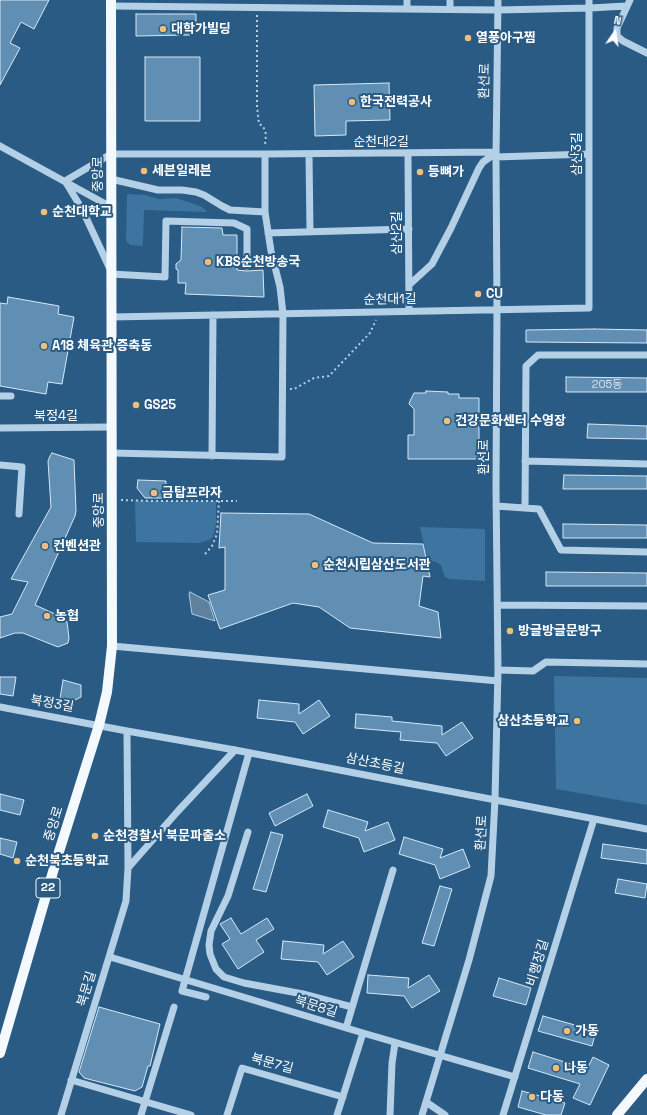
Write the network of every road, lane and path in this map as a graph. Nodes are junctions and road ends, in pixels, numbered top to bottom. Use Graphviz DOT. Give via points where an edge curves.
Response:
graph roads {
  1 [pos="407,0"];
  2 [pos="450,0"];
  3 [pos="498,0"];
  4 [pos="589,0"];
  5 [pos="111,3"];
  6 [pos="628,3"];
  7 [pos="214,4"];
  8 [pos="256,8"];
  9 [pos="590,8"];
  10 [pos="407,9"];
  11 [pos="450,9"];
  12 [pos="498,10"];
  13 [pos="647,53"];
  14 [pos="0,146"];
  15 [pos="111,154"];
  16 [pos="265,154"];
  17 [pos="310,154"];
  18 [pos="408,154"];
  19 [pos="589,154"];
  20 [pos="496,155"];
  21 [pos="111,179"];
  22 [pos="65,181"];
  23 [pos="110,207"];
  24 [pos="265,212"];
  25 [pos="409,229"];
  26 [pos="310,231"];
  27 [pos="268,233"];
  28 [pos="247,266"];
  29 [pos="111,273"];
  30 [pos="409,285"];
  31 [pos="497,310"];
  32 [pos="409,311"];
  33 [pos="380,312"];
  34 [pos="283,314"];
  35 [pos="213,315"];
  36 [pos="111,317"];
  37 [pos="647,355"];
  38 [pos="282,391"];
  39 [pos="0,396"];
  40 [pos="11,396"];
  41 [pos="112,427"];
  42 [pos="0,428"];
  43 [pos="112,453"];
  44 [pos="212,456"];
  45 [pos="525,461"];
  46 [pos="647,464"];
  47 [pos="0,465"];
  48 [pos="112,500"];
  49 [pos="219,501"];
  50 [pos="237,501"];
  51 [pos="496,506"];
  52 [pos="525,508"];
  53 [pos="19,514"];
  54 [pos="647,552"];
  55 [pos="205,554"];
  56 [pos="498,605"];
  57 [pos="647,606"];
  58 [pos="112,646"];
  59 [pos="647,664"];
  60 [pos="498,670"];
  61 [pos="498,681"];
  62 [pos="0,707"];
  63 [pos="99,725"];
  64 [pos="127,731"];
  65 [pos="235,750"];
  66 [pos="249,753"];
  67 [pos="495,799"];
  68 [pos="594,819"];
  69 [pos="647,829"];
  70 [pos="248,832"];
  71 [pos="128,868"];
  72 [pos="393,870"];
  73 [pos="110,957"];
  74 [pos="186,980"];
  75 [pos="206,997"];
  76 [pos="174,1007"];
  77 [pos="352,1007"];
  78 [pos="346,1028"];
  79 [pos="363,1033"];
  80 [pos="395,1043"];
  81 [pos="0,1053"];
  82 [pos="440,1056"];
  83 [pos="515,1077"];
  84 [pos="647,1079"];
  85 [pos="71,1080"];
  86 [pos="343,1097"];
  87 [pos="145,1102"];
  88 [pos="426,1102"];
  89 [pos="61,1115"];
  90 [pos="140,1115"];
  91 [pos="191,1115"];
  92 [pos="227,1115"];
  93 [pos="338,1115"];
  94 [pos="390,1115"];
  95 [pos="422,1115"];
  96 [pos="445,1115"];
  97 [pos="503,1115"];
  98 [pos="617,1115"];
  1 -- 10 [label="street"];
  2 -- 11 [label="street"];
  3 -- 12 [label="street, 환선로"];
  4 -- 9 [label="street, 삼산3길"];
  5 -- 7 [label="street"];
  5 -- 15 [label="main road, 중앙로 / 22"];
  6 -- 9 [label="street"];
  6 -- 13 [label="street" via="617,28 617,36"];
  7 -- 8 [label="street"];
  8 -- 10 [label="street"];
  8 -- 16 [label="path" via="257,106 259,124 263,126 266,134"];
  9 -- 12 [label="street"];
  9 -- 19 [label="street, 삼산3길"];
  10 -- 11 [label="street"];
  11 -- 12 [label="street"];
  12 -- 20 [label="street, 환선로"];
  14 -- 22 [label="street"];
  15 -- 16 [label="street, 순천대2길"];
  15 -- 21 [label="main road, 중앙로 / 22"];
  15 -- 22 [label="street"];
  16 -- 17 [label="street, 순천대2길"];
  16 -- 24 [label="street"];
  17 -- 18 [label="street, 순천대2길"];
  17 -- 26 [label="street"];
  18 -- 20 [label="street, 순천대2길"];
  18 -- 25 [label="street, 삼산2길"];
  19 -- 20 [label="street"];
  19 -- 31 [label="street, 삼산3길" via="588,308"];
  20 -- 30 [label="street" via="483,162 479,168 432,264"];
  20 -- 31 [label="street, 환선로"];
  21 -- 23 [label="main road, 중앙로 / 22"];
  21 -- 24 [label="street" via="158,190 196,192 230,210"];
  22 -- 23 [label="street"];
  22 -- 29 [label="street" via="82,209"];
  23 -- 29 [label="main road, 중앙로 / 22"];
  24 -- 27 [label="street"];
  25 -- 26 [label="street"];
  25 -- 30 [label="street, 삼산2길"];
  26 -- 27 [label="street"];
  27 -- 34 [label="street"];
  28 -- 29 [label="street" via="247,229 234,223 166,222 165,277"];
  29 -- 36 [label="main road, 중앙로 / 22"];
  30 -- 32 [label="street, 삼산2길"];
  31 -- 32 [label="street, 순천대1길"];
  31 -- 51 [label="street, 환선로"];
  32 -- 33 [label="street, 순천대1길"];
  33 -- 34 [label="street, 순천대1길"];
  33 -- 38 [label="path" via="370,332 329,376 314,378 294,389"];
  34 -- 35 [label="street, 순천대1길"];
  34 -- 38 [label="street"];
  35 -- 36 [label="street, 순천대1길"];
  35 -- 44 [label="street"];
  36 -- 41 [label="main road, 중앙로 / 22"];
  37 -- 45 [label="street" via="538,355 526,366"];
  38 -- 44 [label="street" via="282,457"];
  39 -- 40 [label="street"];
  41 -- 42 [label="street, 북정4길"];
  41 -- 43 [label="main road, 중앙로 / 22"];
  43 -- 44 [label="street"];
  43 -- 48 [label="main road, 중앙로 / 22"];
  45 -- 46 [label="street"];
  45 -- 52 [label="street"];
  47 -- 53 [label="street" via="22,466"];
  48 -- 49 [label="path"];
  48 -- 58 [label="main road, 중앙로 / 22"];
  49 -- 50 [label="path"];
  49 -- 55 [label="path" via="217,534"];
  51 -- 52 [label="street"];
  51 -- 56 [label="street, 환선로"];
  52 -- 54 [label="street" via="538,509 561,550"];
  56 -- 57 [label="street"];
  56 -- 60 [label="street, 환선로"];
  58 -- 61 [label="street"];
  58 -- 63 [label="main road, 중앙로 / 22" via="107,692"];
  59 -- 60 [label="street" via="546,662 533,671"];
  60 -- 61 [label="street, 환선로"];
  61 -- 67 [label="street, 환선로"];
  62 -- 63 [label="street, 북정3길"];
  63 -- 64 [label="street, 삼산초등길"];
  63 -- 81 [label="main road, 중앙로 / 22"];
  64 -- 65 [label="street, 삼산초등길"];
  64 -- 71 [label="street, 북문길"];
  65 -- 66 [label="street, 삼산초등길"];
  65 -- 71 [label="street"];
  66 -- 67 [label="street, 삼산초등길"];
  66 -- 74 [label="street"];
  67 -- 68 [label="street, 삼산초등길"];
  67 -- 82 [label="street, 환선로" via="491,876"];
  68 -- 69 [label="street, 삼산초등길"];
  68 -- 83 [label="street, 비행장길"];
  70 -- 77 [label="street" via="228,896 211,931 209,946 212,963 224,977 238,982 303,994"];
  71 -- 73 [label="street, 북문길" via="126,901"];
  72 -- 77 [label="street"];
  73 -- 74 [label="street, 북문8길"];
  73 -- 85 [label="street, 북문길"];
  74 -- 75 [label="street" via="182,991"];
  74 -- 78 [label="street, 북문8길"];
  76 -- 87 [label="street"];
  77 -- 78 [label="street"];
  78 -- 79 [label="street, 북문8길"];
  79 -- 80 [label="street, 북문8길"];
  79 -- 86 [label="street"];
  80 -- 82 [label="street, 북문8길"];
  80 -- 94 [label="street"];
  82 -- 83 [label="street"];
  82 -- 88 [label="street, 환선로"];
  83 -- 97 [label="street, 비행장길"];
  84 -- 98 [label="main road"];
  85 -- 87 [label="street"];
  85 -- 89 [label="street, 북문길"];
  86 -- 92 [label="street, 북문7길" via="242,1068"];
  86 -- 93 [label="street"];
  87 -- 90 [label="street"];
  87 -- 91 [label="street"];
  88 -- 95 [label="street, 환선로"];
  88 -- 96 [label="street"];
}
